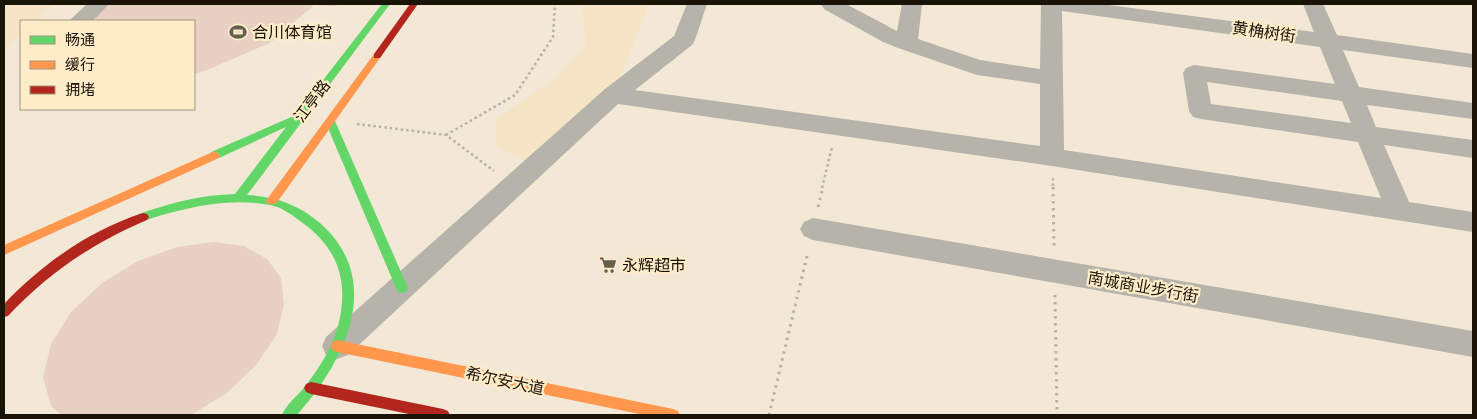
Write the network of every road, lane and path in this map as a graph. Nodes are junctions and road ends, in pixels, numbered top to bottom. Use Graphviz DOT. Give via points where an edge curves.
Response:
graph roads {
  1 [pos="99,4"];
  2 [pos="386,4"];
  3 [pos="414,4"];
  4 [pos="555,4"];
  5 [pos="697,4"];
  6 [pos="832,4"];
  7 [pos="912,4"];
  8 [pos="1051,4"];
  9 [pos="1055,4"];
  10 [pos="1313,4"];
  11 [pos="81,20"];
  12 [pos="1328,41"];
  13 [pos="906,43"];
  14 [pos="1473,61"];
  15 [pos="1052,78"];
  16 [pos="1350,94"];
  17 [pos="613,95"];
  18 [pos="1473,111"];
  19 [pos="300,117"];
  20 [pos="330,121"];
  21 [pos="837,127"];
  22 [pos="1367,134"];
  23 [pos="446,135"];
  24 [pos="1473,149"];
  25 [pos="1052,157"];
  26 [pos="514,186"];
  27 [pos="238,198"];
  28 [pos="272,201"];
  29 [pos="1399,210"];
  30 [pos="1473,222"];
  31 [pos="813,229"];
  32 [pos="4,250"];
  33 [pos="402,288"];
  34 [pos="4,312"];
  35 [pos="1473,344"];
  36 [pos="338,346"];
  37 [pos="311,388"];
  38 [pos="289,415"];
  39 [pos="443,415"];
  40 [pos="674,415"];
  41 [pos="769,415"];
  1 -- 11 [label="street"];
  2 -- 19 [label="street, 江亭路"];
  3 -- 20 [label="street, 江亭路"];
  4 -- 23 [label="path" via="553,37 515,95"];
  5 -- 17 [label="street" via="684,40"];
  6 -- 13 [label="street"];
  7 -- 13 [label="street"];
  8 -- 15 [label="street"];
  9 -- 12 [label="street, 黄桷树街"];
  10 -- 12 [label="street"];
  12 -- 14 [label="street, 黄桷树街"];
  12 -- 16 [label="street"];
  13 -- 15 [label="street" via="976,67"];
  15 -- 25 [label="street"];
  16 -- 18 [label="street"];
  16 -- 22 [label="street"];
  16 -- 22 [label="street" via="1194,73 1201,111"];
  17 -- 21 [label="street"];
  17 -- 26 [label="street"];
  19 -- 27 [label="street, 江亭路"];
  19 -- 32 [label="street"];
  20 -- 23 [label="path"];
  20 -- 28 [label="street, 江亭路"];
  20 -- 33 [label="street"];
  21 -- 25 [label="street"];
  21 -- 31 [label="path"];
  22 -- 24 [label="street"];
  22 -- 29 [label="street"];
  23 -- 26 [label="path"];
  25 -- 29 [label="street"];
  26 -- 33 [label="street"];
  27 -- 28 [label="street"];
  27 -- 34 [label="street" via="204,201 151,214 96,238 18,290"];
  28 -- 36 [label="street" via="325,231 344,262 349,301"];
  29 -- 30 [label="street"];
  31 -- 35 [label="street, 南城商业步行街"];
  31 -- 41 [label="path"];
  33 -- 36 [label="street"];
  36 -- 37 [label="street" via="322,376"];
  36 -- 40 [label="street, 希尔安大道"];
  37 -- 38 [label="street"];
  37 -- 39 [label="street"];
}
